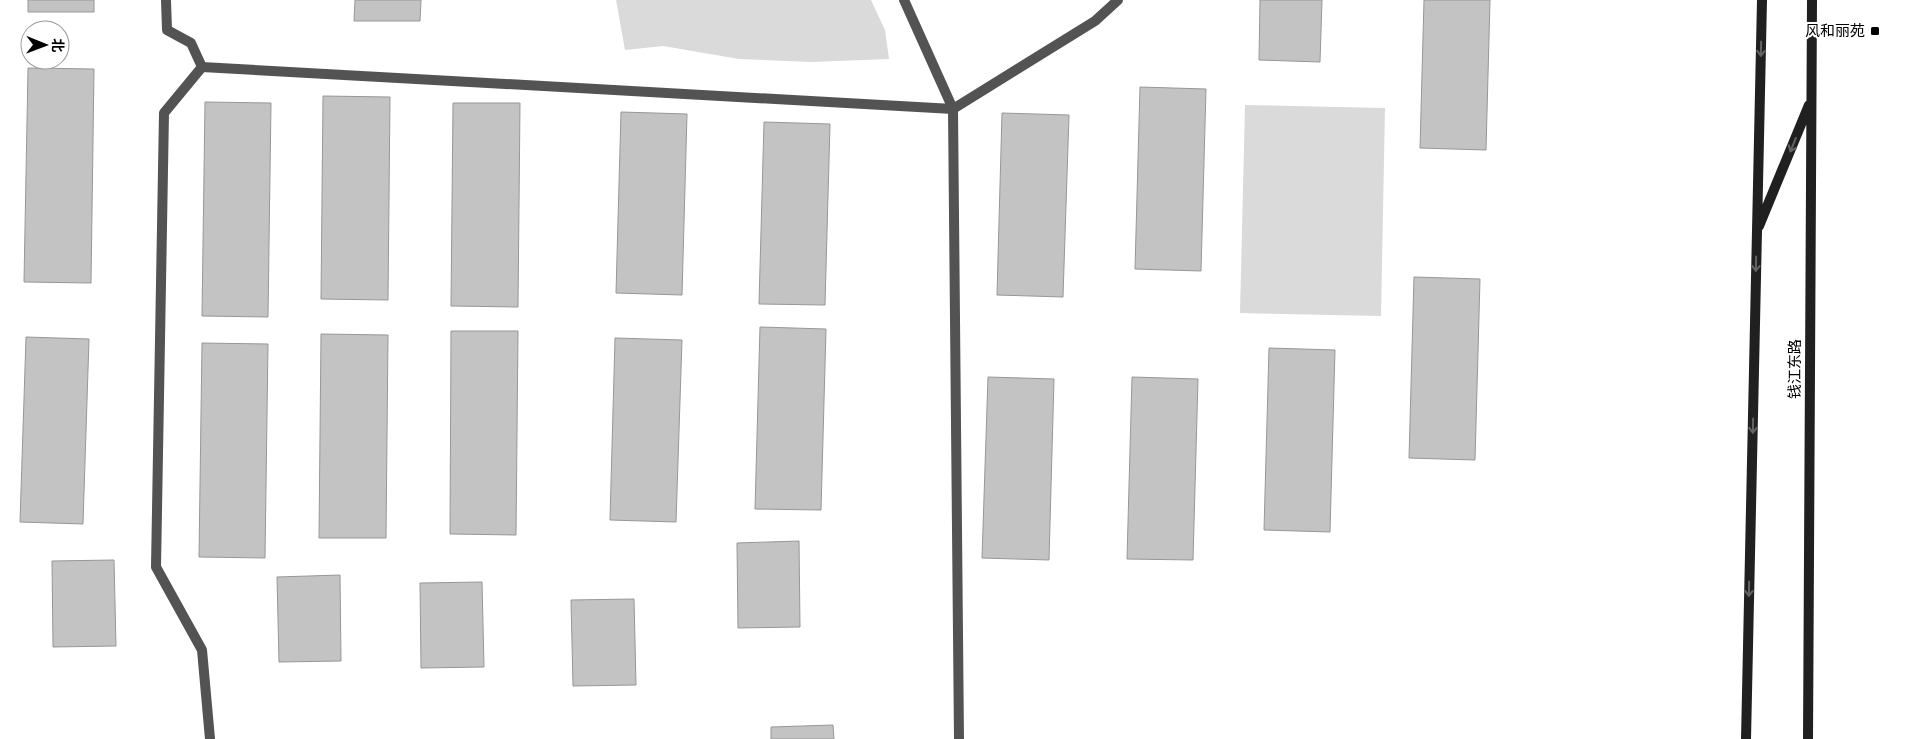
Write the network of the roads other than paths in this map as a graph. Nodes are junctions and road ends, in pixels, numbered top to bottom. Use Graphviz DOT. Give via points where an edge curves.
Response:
graph roads {
  1 [pos="166,0"];
  2 [pos="904,0"];
  3 [pos="1118,0"];
  4 [pos="1762,0"];
  5 [pos="1812,0"];
  6 [pos="202,67"];
  7 [pos="1812,100"];
  8 [pos="953,109"];
  9 [pos="1757,232"];
  10 [pos="210,739"];
  11 [pos="959,739"];
  12 [pos="1746,739"];
  13 [pos="1808,739"];
  1 -- 6 [label="street" via="167,30 191,43"];
  2 -- 8 [label="street"];
  3 -- 8 [label="street" via="1096,21"];
  4 -- 9 [label="main road, one-way"];
  5 -- 7 [label="main road, 钱江东路"];
  6 -- 8 [label="street"];
  6 -- 10 [label="street" via="164,113 156,567 202,650"];
  7 -- 9 [label="main road, one-way"];
  7 -- 13 [label="main road, 钱江东路"];
  8 -- 11 [label="street"];
  9 -- 12 [label="main road, one-way"];
}
